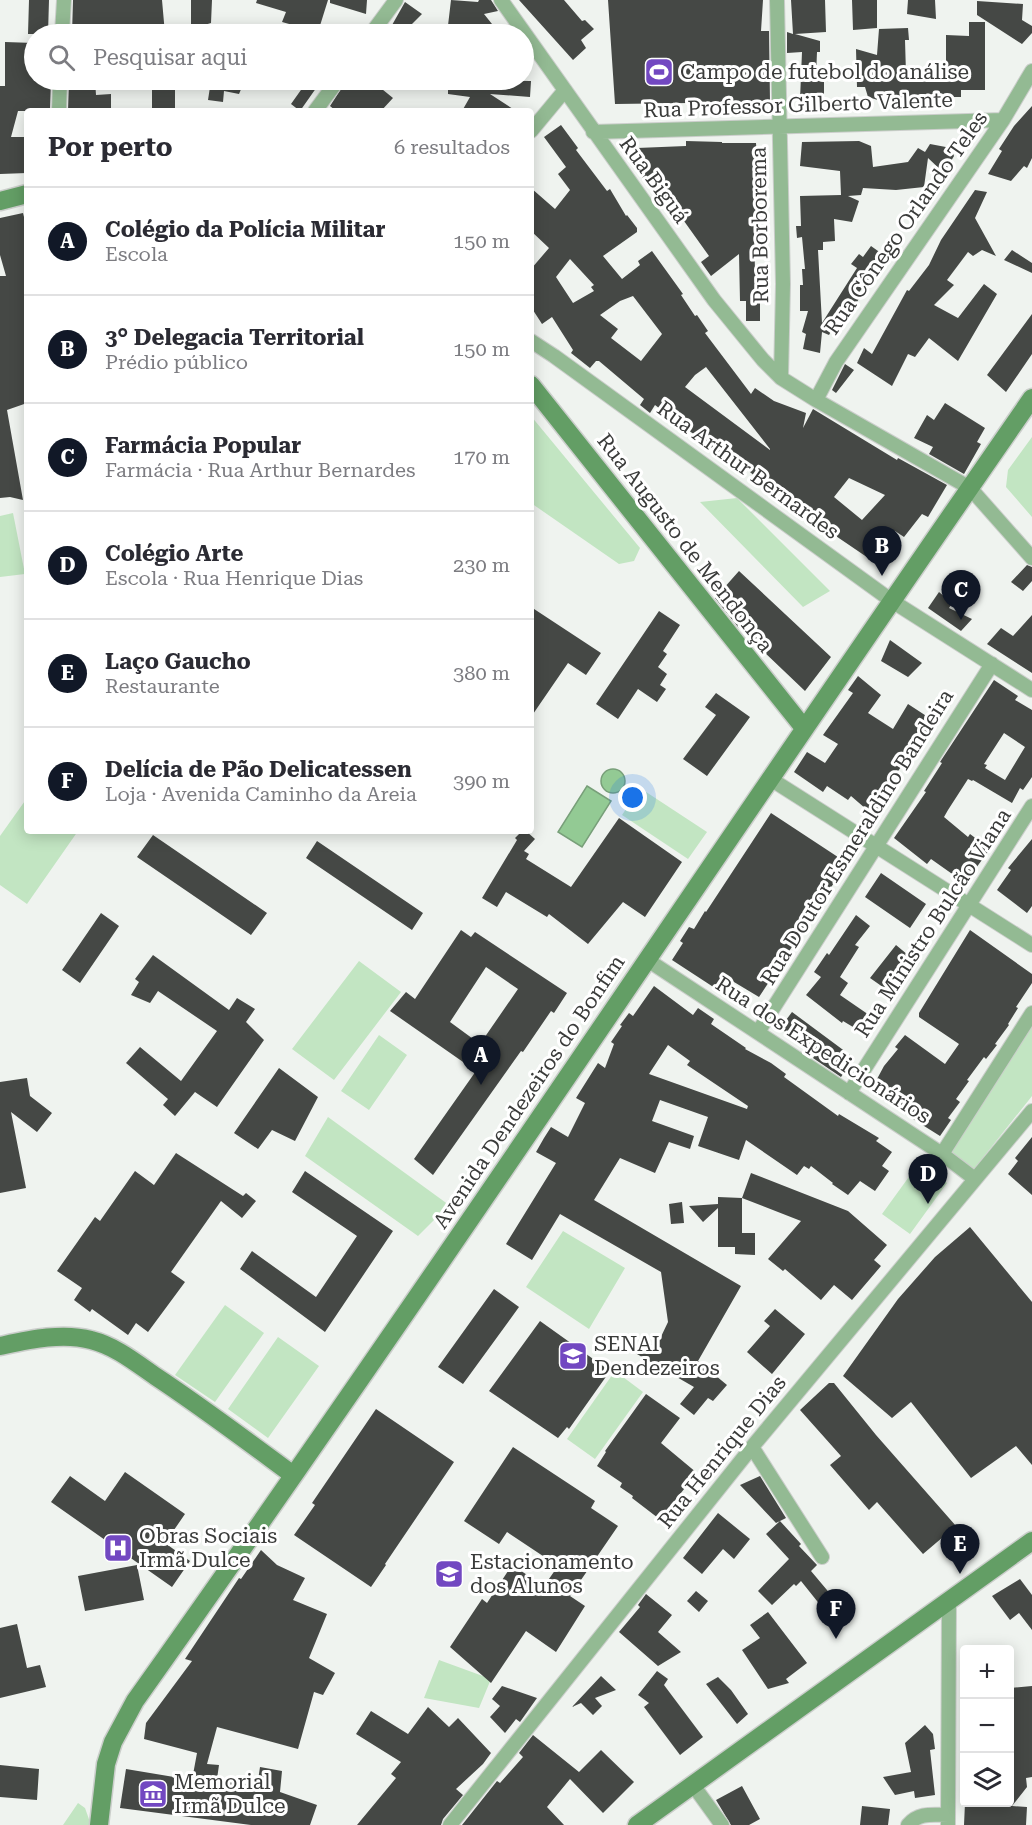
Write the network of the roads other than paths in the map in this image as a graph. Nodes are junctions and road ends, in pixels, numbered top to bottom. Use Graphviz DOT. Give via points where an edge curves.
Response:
graph roads {
  1 [pos="64,0"];
  2 [pos="396,0"];
  3 [pos="501,0"];
  4 [pos="777,0"];
  5 [pos="63,24"];
  6 [pos="378,24"];
  7 [pos="518,24"];
  8 [pos="534,46"];
  9 [pos="1032,71"];
  10 [pos="60,90"];
  11 [pos="331,90"];
  12 [pos="565,90"];
  13 [pos="59,108"];
  14 [pos="317,108"];
  15 [pos="1003,120"];
  16 [pos="534,127"];
  17 [pos="780,128"];
  18 [pos="593,132"];
  19 [pos="24,195"];
  20 [pos="0,201"];
  21 [pos="534,343"];
  22 [pos="781,378"];
  23 [pos="534,389"];
  24 [pos="1032,398"];
  25 [pos="816,400"];
  26 [pos="970,488"];
  27 [pos="1032,558"];
  28 [pos="892,601"];
  29 [pos="992,664"];
  30 [pos="1032,690"];
  31 [pos="804,728"];
  32 [pos="769,778"];
  33 [pos="1032,806"];
  34 [pos="875,847"];
  35 [pos="967,906"];
  36 [pos="1032,945"];
  37 [pos="646,959"];
  38 [pos="1032,1013"];
  39 [pos="758,1032"];
  40 [pos="849,1093"];
  41 [pos="1032,1111"];
  42 [pos="942,1154"];
  43 [pos="975,1179"];
  44 [pos="0,1346"];
  45 [pos="752,1447"];
  46 [pos="293,1475"];
  47 [pos="1032,1541"];
  48 [pos="822,1557"];
  49 [pos="949,1600"];
  50 [pos="693,1785"];
  51 [pos="948,1820"];
  52 [pos="99,1825"];
  53 [pos="450,1825"];
  54 [pos="637,1825"];
  55 [pos="722,1825"];
  56 [pos="908,1825"];
  1 -- 5 [label="street"];
  2 -- 6 [label="street"];
  3 -- 7 [label="street, Rua Biguá"];
  4 -- 17 [label="street, Rua Borborema"];
  8 -- 12 [label="street, Rua Biguá"];
  9 -- 15 [label="street, Rua Cônego Orlando Teles"];
  10 -- 13 [label="street"];
  11 -- 14 [label="street"];
  12 -- 16 [label="street"];
  12 -- 18 [label="street, Rua Biguá"];
  15 -- 17 [label="street, Rua Professor Gilberto Valente"];
  15 -- 25 [label="street, Rua Cônego Orlando Teles" via="836,362"];
  17 -- 18 [label="street, Rua Professor Gilberto Valente"];
  17 -- 22 [label="street, Rua Borborema"];
  18 -- 22 [label="street, Rua Biguá" via="739,333"];
  19 -- 20 [label="main road"];
  21 -- 28 [label="street, Rua Arthur Bernardes"];
  22 -- 25 [label="street, Rua Biguá"];
  23 -- 31 [label="main road, Rua Augusto de Mendonça"];
  24 -- 26 [label="main road, Avenida Dendezeiros do Bonfim"];
  25 -- 26 [label="street, Rua Biguá"];
  26 -- 27 [label="street, Rua Biguá"];
  26 -- 28 [label="main road, Avenida Dendezeiros do Bonfim"];
  28 -- 29 [label="street, Rua Arthur Bernardes"];
  28 -- 31 [label="main road, Avenida Dendezeiros do Bonfim"];
  29 -- 30 [label="street, Rua Arthur Bernardes"];
  29 -- 34 [label="street, Rua Doutor Esmeraldino Bandeira"];
  31 -- 32 [label="main road, Avenida Dendezeiros do Bonfim"];
  32 -- 34 [label="street"];
  32 -- 37 [label="main road, Avenida Dendezeiros do Bonfim"];
  33 -- 35 [label="street, Rua Ministro Bulcão Viana"];
  34 -- 35 [label="street"];
  34 -- 39 [label="street, Rua Doutor Esmeraldino Bandeira"];
  35 -- 36 [label="street"];
  35 -- 40 [label="street, Rua Ministro Bulcão Viana"];
  37 -- 39 [label="street, Rua dos Expedicionários"];
  37 -- 46 [label="main road, Avenida Dendezeiros do Bonfim"];
  38 -- 42 [label="street"];
  39 -- 40 [label="street, Rua dos Expedicionários"];
  40 -- 42 [label="street, Rua dos Expedicionários"];
  41 -- 43 [label="street, Rua Henrique Dias"];
  42 -- 43 [label="street, Rua dos Expedicionários"];
  43 -- 45 [label="street, Rua Henrique Dias"];
  44 -- 46 [label="main road" via="73,1337 117,1351 195,1402"];
  45 -- 48 [label="street"];
  45 -- 53 [label="street, Rua Henrique Dias"];
  46 -- 52 [label="main road, Avenida Dendezeiros do Bonfim" via="121,1723 106,1764"];
  47 -- 49 [label="main road"];
  49 -- 50 [label="main road"];
  49 -- 51 [label="street"];
  50 -- 54 [label="main road"];
  50 -- 55 [label="street"];
  51 -- 56 [label="street" via="922,1815"];
}
